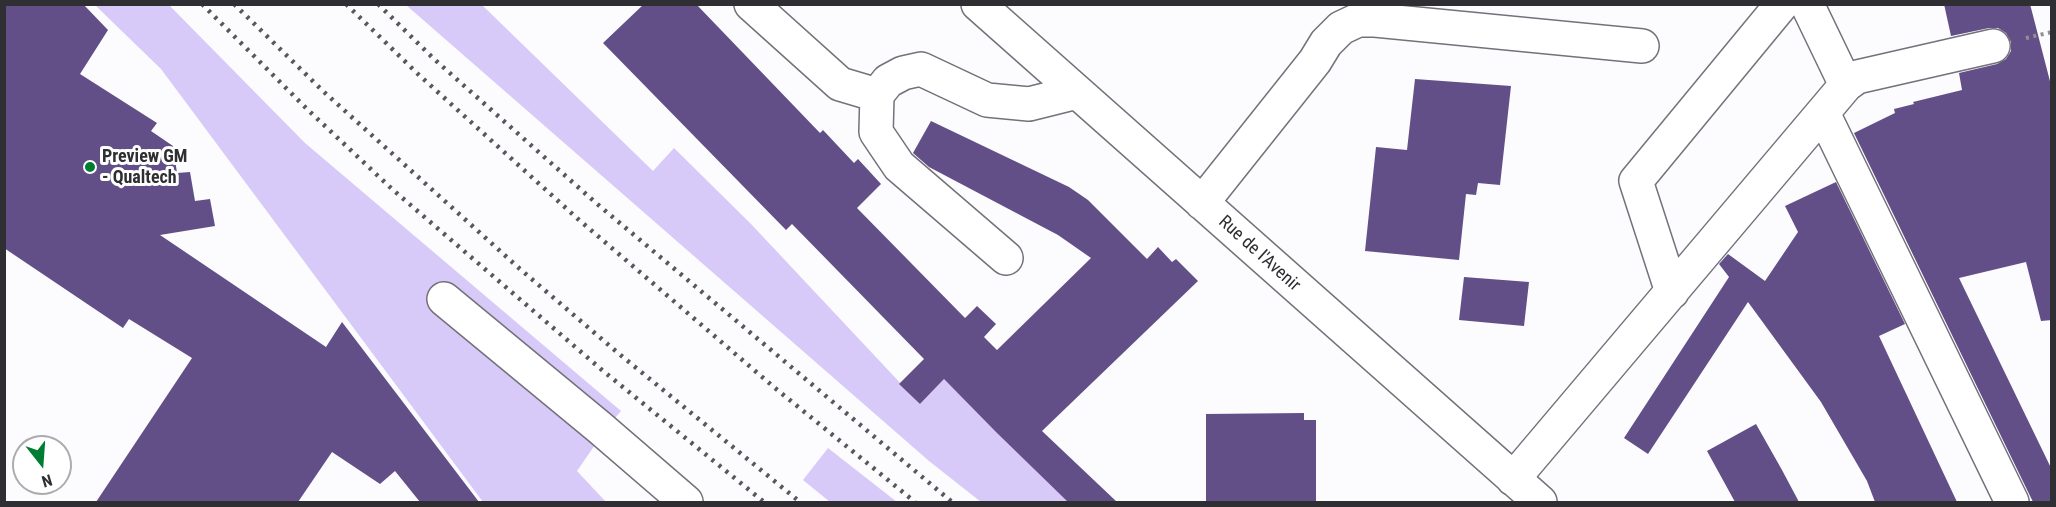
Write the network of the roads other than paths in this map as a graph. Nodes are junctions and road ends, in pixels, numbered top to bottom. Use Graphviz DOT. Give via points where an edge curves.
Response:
graph roads {
  1 [pos="751,4"];
  2 [pos="978,4"];
  3 [pos="1782,4"];
  4 [pos="1808,4"];
  5 [pos="1642,46"];
  6 [pos="1993,46"];
  7 [pos="1846,85"];
  8 [pos="1077,92"];
  9 [pos="877,95"];
  10 [pos="1823,113"];
  11 [pos="1202,203"];
  12 [pos="1006,258"];
  13 [pos="1672,292"];
  14 [pos="444,299"];
  15 [pos="1513,478"];
  16 [pos="686,502"];
  17 [pos="1540,502"];
  18 [pos="2012,502"];
  1 -- 9 [label="street" via="840,84"];
  2 -- 8 [label="street, Rue de l'Avenir"];
  3 -- 13 [label="street" via="1636,181"];
  4 -- 7 [label="street"];
  5 -- 11 [label="street" via="1358,20 1341,28 1326,43"];
  6 -- 7 [label="street" via="1857,77"];
  7 -- 10 [label="street"];
  8 -- 9 [label="street" via="1029,104 987,100 921,69 888,81"];
  8 -- 11 [label="street, Rue de l'Avenir"];
  9 -- 12 [label="street" via="876,132 900,166"];
  10 -- 13 [label="street"];
  10 -- 18 [label="street"];
  11 -- 15 [label="street, Rue de l'Avenir"];
  13 -- 15 [label="street"];
  14 -- 16 [label="street"];
  15 -- 17 [label="street, Rue de l'Avenir"];
}
